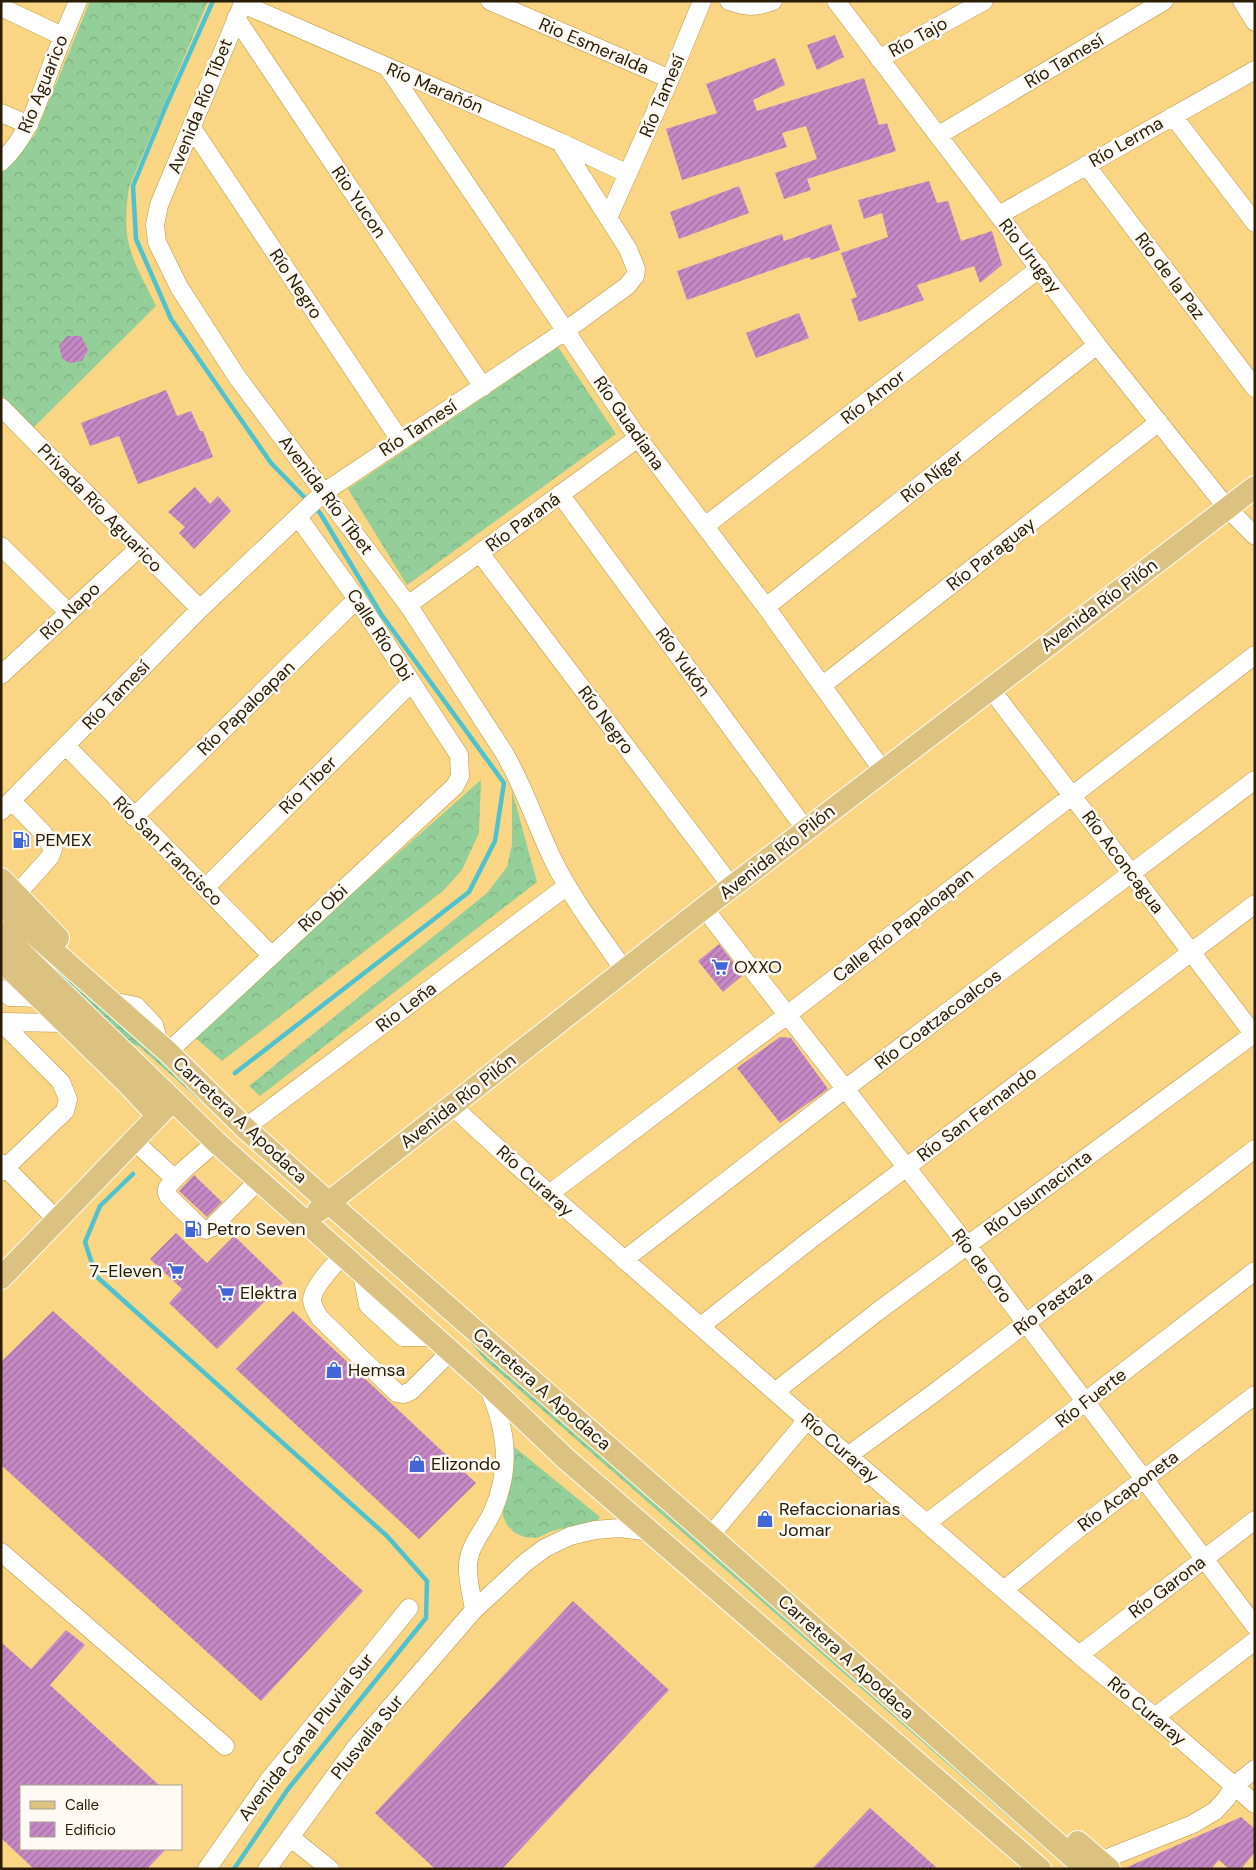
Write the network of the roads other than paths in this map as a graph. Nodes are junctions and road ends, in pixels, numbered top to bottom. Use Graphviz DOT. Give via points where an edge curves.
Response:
graph roads {
  1 [pos="78,1"];
  2 [pos="490,1"];
  3 [pos="702,1"];
  4 [pos="728,1"];
  5 [pos="773,1"];
  6 [pos="836,1"];
  7 [pos="984,1"];
  8 [pos="1164,1"];
  9 [pos="1242,1"];
  10 [pos="1,7"];
  11 [pos="241,8"];
  12 [pos="1255,22"];
  13 [pos="62,36"];
  14 [pos="879,59"];
  15 [pos="388,68"];
  16 [pos="1255,70"];
  17 [pos="670,79"];
  18 [pos="1,112"];
  19 [pos="1173,116"];
  20 [pos="29,125"];
  21 [pos="192,128"];
  22 [pos="939,135"];
  23 [pos="560,142"];
  24 [pos="1,162"];
  25 [pos="1086,165"];
  26 [pos="628,174"];
  27 [pos="999,215"];
  28 [pos="608,218"];
  29 [pos="1255,223"];
  30 [pos="1040,268"];
  31 [pos="565,331"];
  32 [pos="1097,345"];
  33 [pos="483,387"];
  34 [pos="1255,388"];
  35 [pos="1,406"];
  36 [pos="1159,422"];
  37 [pos="638,438"];
  38 [pos="400,440"];
  39 [pos="1255,487"];
  40 [pos="560,494"];
  41 [pos="321,495"];
  42 [pos="1227,508"];
  43 [pos="300,514"];
  44 [pos="705,526"];
  45 [pos="1255,536"];
  46 [pos="1,546"];
  47 [pos="139,548"];
  48 [pos="480,553"];
  49 [pos="357,599"];
  50 [pos="408,605"];
  51 [pos="766,607"];
  52 [pos="200,608"];
  53 [pos="68,612"];
  54 [pos="1255,655"];
  55 [pos="1,675"];
  56 [pos="411,683"];
  57 [pos="823,685"];
  58 [pos="990,688"];
  59 [pos="66,746"];
  60 [pos="459,755"];
  61 [pos="883,771"];
  62 [pos="1255,780"];
  63 [pos="1072,795"];
  64 [pos="6,806"];
  65 [pos="134,817"];
  66 [pos="806,830"];
  67 [pos="1132,874"];
  68 [pos="567,886"];
  69 [pos="732,887"];
  70 [pos="205,888"];
  71 [pos="6,897"];
  72 [pos="1255,904"];
  73 [pos="704,908"];
  74 [pos="1,933"];
  75 [pos="1192,953"];
  76 [pos="270,956"];
  77 [pos="1,960"];
  78 [pos="624,970"];
  79 [pos="1,989"];
  80 [pos="40,998"];
  81 [pos="787,1015"];
  82 [pos="1,1022"];
  83 [pos="65,1023"];
  84 [pos="1254,1034"];
  85 [pos="163,1048"];
  86 [pos="845,1089"];
  87 [pos="173,1100"];
  88 [pos="452,1106"];
  89 [pos="158,1116"];
  90 [pos="245,1128"];
  91 [pos="134,1140"];
  92 [pos="216,1142"];
  93 [pos="1255,1149"];
  94 [pos="906,1167"];
  95 [pos="3,1168"];
  96 [pos="175,1180"];
  97 [pos="258,1181"];
  98 [pos="549,1194"];
  99 [pos="328,1202"];
  100 [pos="57,1220"];
  101 [pos="304,1223"];
  102 [pos="967,1245"];
  103 [pos="342,1256"];
  104 [pos="624,1260"];
  105 [pos="1255,1272"];
  106 [pos="1,1278"];
  107 [pos="1025,1324"];
  108 [pos="701,1326"];
  109 [pos="442,1345"];
  110 [pos="486,1384"];
  111 [pos="776,1391"];
  112 [pos="1255,1395"];
  113 [pos="1086,1402"];
  114 [pos="807,1420"];
  115 [pos="849,1455"];
  116 [pos="1143,1479"];
  117 [pos="1255,1520"];
  118 [pos="927,1522"];
  119 [pos="715,1530"];
  120 [pos="651,1532"];
  121 [pos="1,1552"];
  122 [pos="1203,1560"];
  123 [pos="1004,1590"];
  124 [pos="409,1608"];
  125 [pos="474,1610"];
  126 [pos="1255,1626"];
  127 [pos="1255,1641"];
  128 [pos="1079,1655"];
  129 [pos="1155,1717"];
  130 [pos="225,1746"];
  131 [pos="1255,1769"];
  132 [pos="1234,1786"];
  133 [pos="1255,1804"];
  134 [pos="290,1837"];
  135 [pos="1099,1866"];
  136 [pos="207,1869"];
  137 [pos="267,1869"];
  138 [pos="330,1869"];
  139 [pos="1040,1869"];
  1 -- 13 [label="street, Río Aguarico"];
  2 -- 17 [label="street, Rio Esmeralda"];
  3 -- 17 [label="street, Río Tamesí"];
  4 -- 5 [label="street" via="754,7"];
  6 -- 14 [label="street, Rio Urugay"];
  7 -- 14 [label="street, Río Tajo"];
  8 -- 22 [label="street, Río Tamesí"];
  9 -- 12 [label="street"];
  10 -- 13 [label="street"];
  11 -- 15 [label="street, Río Marañón"];
  11 -- 21 [label="street, Avenida Río Tíbet"];
  11 -- 33 [label="street, Rio Yucon"];
  13 -- 20 [label="street, Río Aguarico"];
  14 -- 22 [label="street, Rio Urugay"];
  15 -- 23 [label="street, Río Marañón"];
  15 -- 31 [label="street, Río Guadiana"];
  16 -- 19 [label="street, Río Lerma"];
  17 -- 26 [label="street, Río Tamesí"];
  18 -- 20 [label="street"];
  19 -- 25 [label="street, Río Lerma"];
  19 -- 29 [label="street"];
  20 -- 24 [label="street, Río Aguarico" via="21,141"];
  21 -- 38 [label="street, Río Negro"];
  21 -- 41 [label="street, Avenida Río Tíbet" via="160,205 155,225 157,242 179,287"];
  22 -- 27 [label="street, Rio Urugay"];
  23 -- 26 [label="street, Río Marañón"];
  23 -- 28 [label="street"];
  25 -- 27 [label="street, Río Lerma"];
  25 -- 34 [label="street, Río de la Paz"];
  26 -- 28 [label="street, Río Tamesí"];
  27 -- 30 [label="street, Rio Urugay"];
  28 -- 31 [label="street, Río Tamesí" via="631,255 636,269 634,276 627,286"];
  30 -- 32 [label="street, Rio Urugay"];
  30 -- 44 [label="street, Río Amor"];
  31 -- 33 [label="street, Río Tamesí"];
  31 -- 37 [label="street, Río Guadiana"];
  32 -- 36 [label="street, Rio Urugay"];
  32 -- 51 [label="street, Río Níger"];
  33 -- 38 [label="street, Río Tamesí"];
  35 -- 47 [label="street, Privada Río Aguarico"];
  36 -- 42 [label="street, Rio Urugay"];
  36 -- 57 [label="street, Río Paraguay"];
  37 -- 40 [label="street, Río Paraná"];
  37 -- 44 [label="street, Río Guadiana"];
  38 -- 41 [label="street, Río Tamesí"];
  39 -- 42 [label="main road, Avenida Río Pilón"];
  40 -- 48 [label="street, Río Paraná"];
  40 -- 66 [label="street, Río Yukón"];
  41 -- 43 [label="street, Río Tamesí"];
  41 -- 50 [label="street, Avenida Río Tíbet"];
  42 -- 45 [label="street, Rio Urugay"];
  42 -- 58 [label="main road, Avenida Río Pilón"];
  43 -- 49 [label="street, Calle Río Obi"];
  43 -- 52 [label="street, Río Tamesí"];
  44 -- 51 [label="street, Río Guadiana"];
  46 -- 53 [label="street"];
  47 -- 52 [label="street, Privada Río Aguarico"];
  47 -- 53 [label="street, Río Napo"];
  48 -- 50 [label="street, Río Paraná"];
  48 -- 69 [label="street, Río Negro"];
  49 -- 56 [label="street, Calle Río Obi"];
  49 -- 65 [label="street, Río Papaloapan"];
  50 -- 68 [label="street, Avenida Río Tíbet" via="516,772"];
  51 -- 57 [label="street, Río Guadiana"];
  52 -- 59 [label="street, Río Tamesí"];
  53 -- 55 [label="street, Río Napo"];
  54 -- 63 [label="street, Calle Río Papaloapan"];
  56 -- 60 [label="street, Calle Río Obi"];
  56 -- 70 [label="street, Río Tiber"];
  57 -- 61 [label="street, Río Guadiana"];
  58 -- 61 [label="main road, Avenida Río Pilón"];
  58 -- 63 [label="street, Río Aconcagua"];
  59 -- 64 [label="street, Río Tamesí"];
  59 -- 65 [label="street, Río San Francisco"];
  60 -- 76 [label="street, Río Obi" via="460,776 454,786"];
  61 -- 66 [label="main road, Avenida Río Pilón"];
  62 -- 67 [label="street, Río Coatzacoalcos"];
  63 -- 67 [label="street, Río Aconcagua"];
  63 -- 81 [label="street, Calle Río Papaloapan"];
  64 -- 71 [label="street" via="43,833 53,849 50,857"];
  65 -- 70 [label="street, Río San Francisco"];
  66 -- 69 [label="main road, Avenida Río Pilón"];
  67 -- 75 [label="street, Río Aconcagua"];
  67 -- 86 [label="street, Río Coatzacoalcos"];
  68 -- 78 [label="street, Avenida Río Tíbet"];
  68 -- 90 [label="street, Rio Leña"];
  69 -- 73 [label="main road, Avenida Río Pilón"];
  70 -- 76 [label="street, Río San Francisco"];
  71 -- 85 [label="main road, Carretera A Apodaca" via="107,999"];
  72 -- 75 [label="street, Río San Fernando"];
  73 -- 78 [label="main road, Avenida Río Pilón"];
  73 -- 81 [label="street, Río de Oro"];
  74 -- 87 [label="main road, Carretera A Apodaca"];
  75 -- 84 [label="street, Río Aconcagua"];
  75 -- 94 [label="street, Río San Fernando"];
  76 -- 85 [label="street, Río Obi"];
  77 -- 80 [label="main road"];
  78 -- 88 [label="main road, Avenida Río Pilón"];
  79 -- 80 [label="street" via="10,997"];
  80 -- 83 [label="main road"];
  81 -- 86 [label="street, Río de Oro"];
  81 -- 98 [label="street, Calle Río Papaloapan"];
  82 -- 83 [label="street"];
  82 -- 95 [label="street" via="61,1082 68,1099 65,1110"];
  83 -- 89 [label="main road"];
  84 -- 102 [label="street, Río Usumacinta"];
  85 -- 90 [label="main road, Carretera A Apodaca"];
  86 -- 94 [label="street, Río de Oro"];
  86 -- 104 [label="street, Río Coatzacoalcos"];
  87 -- 89 [label="main road"];
  87 -- 92 [label="main road, Carretera A Apodaca"];
  88 -- 98 [label="street, Río Curaray"];
  88 -- 99 [label="main road, Avenida Río Pilón"];
  89 -- 91 [label="main road"];
  90 -- 99 [label="main road, Carretera A Apodaca"];
  91 -- 96 [label="street"];
  91 -- 100 [label="main road"];
  92 -- 96 [label="street"];
  92 -- 97 [label="main road, Carretera A Apodaca"];
  93 -- 107 [label="street, Río Pastaza"];
  94 -- 102 [label="street, Río de Oro"];
  94 -- 108 [label="street, Río San Fernando"];
  95 -- 100 [label="street"];
  96 -- 97 [label="street" via="168,1188 168,1196 206,1230"];
  97 -- 101 [label="main road, Carretera A Apodaca"];
  98 -- 104 [label="street, Río Curaray"];
  99 -- 101 [label="main road, Avenida Río Pilón"];
  99 -- 119 [label="main road, Carretera A Apodaca"];
  100 -- 106 [label="main road"];
  101 -- 103 [label="main road, Carretera A Apodaca"];
  102 -- 107 [label="street, Río de Oro"];
  102 -- 111 [label="street, Río Usumacinta"];
  103 -- 109 [label="main road, Carretera A Apodaca"];
  103 -- 109 [label="street" via="314,1291 314,1309 397,1393 411,1391"];
  104 -- 108 [label="street, Río Curaray"];
  105 -- 113 [label="street, Río Fuerte"];
  107 -- 113 [label="street, Río de Oro"];
  107 -- 115 [label="street, Río Pastaza"];
  108 -- 111 [label="street, Río Curaray"];
  109 -- 110 [label="main road, Carretera A Apodaca"];
  110 -- 120 [label="main road, Carretera A Apodaca"];
  110 -- 125 [label="street" via="497,1408 506,1461 504,1479 492,1513 470,1551 468,1564"];
  111 -- 114 [label="street, Río Curaray"];
  112 -- 116 [label="street, Río Acaponeta"];
  113 -- 116 [label="street, Río de Oro"];
  113 -- 118 [label="street, Río Fuerte"];
  114 -- 115 [label="street, Río Curaray"];
  114 -- 119 [label="street"];
  115 -- 118 [label="street, Río Curaray"];
  116 -- 122 [label="street, Río de Oro"];
  116 -- 123 [label="street, Río Acaponeta"];
  117 -- 122 [label="street, Río Garona"];
  118 -- 123 [label="street, Río Curaray"];
  119 -- 135 [label="main road, Carretera A Apodaca" via="840,1634"];
  120 -- 125 [label="street, Plusvalia Sur" via="620,1528 570,1536 526,1562"];
  120 -- 139 [label="main road, Carretera A Apodaca"];
  121 -- 130 [label="street"];
  122 -- 126 [label="street, Río de Oro"];
  122 -- 128 [label="street, Río Garona"];
  123 -- 128 [label="street, Río Curaray"];
  124 -- 136 [label="street, Avenida Canal Pluvial Sur" via="269,1780"];
  125 -- 134 [label="street, Plusvalia Sur" via="356,1747"];
  127 -- 129 [label="street"];
  128 -- 129 [label="street, Río Curaray"];
  129 -- 132 [label="street, Río Curaray"];
  131 -- 132 [label="street"];
  132 -- 133 [label="street, Río Curaray"];
  132 -- 135 [label="street" via="1214,1811 1193,1824"];
  134 -- 137 [label="street, Plusvalia Sur"];
  134 -- 138 [label="street"];
}
